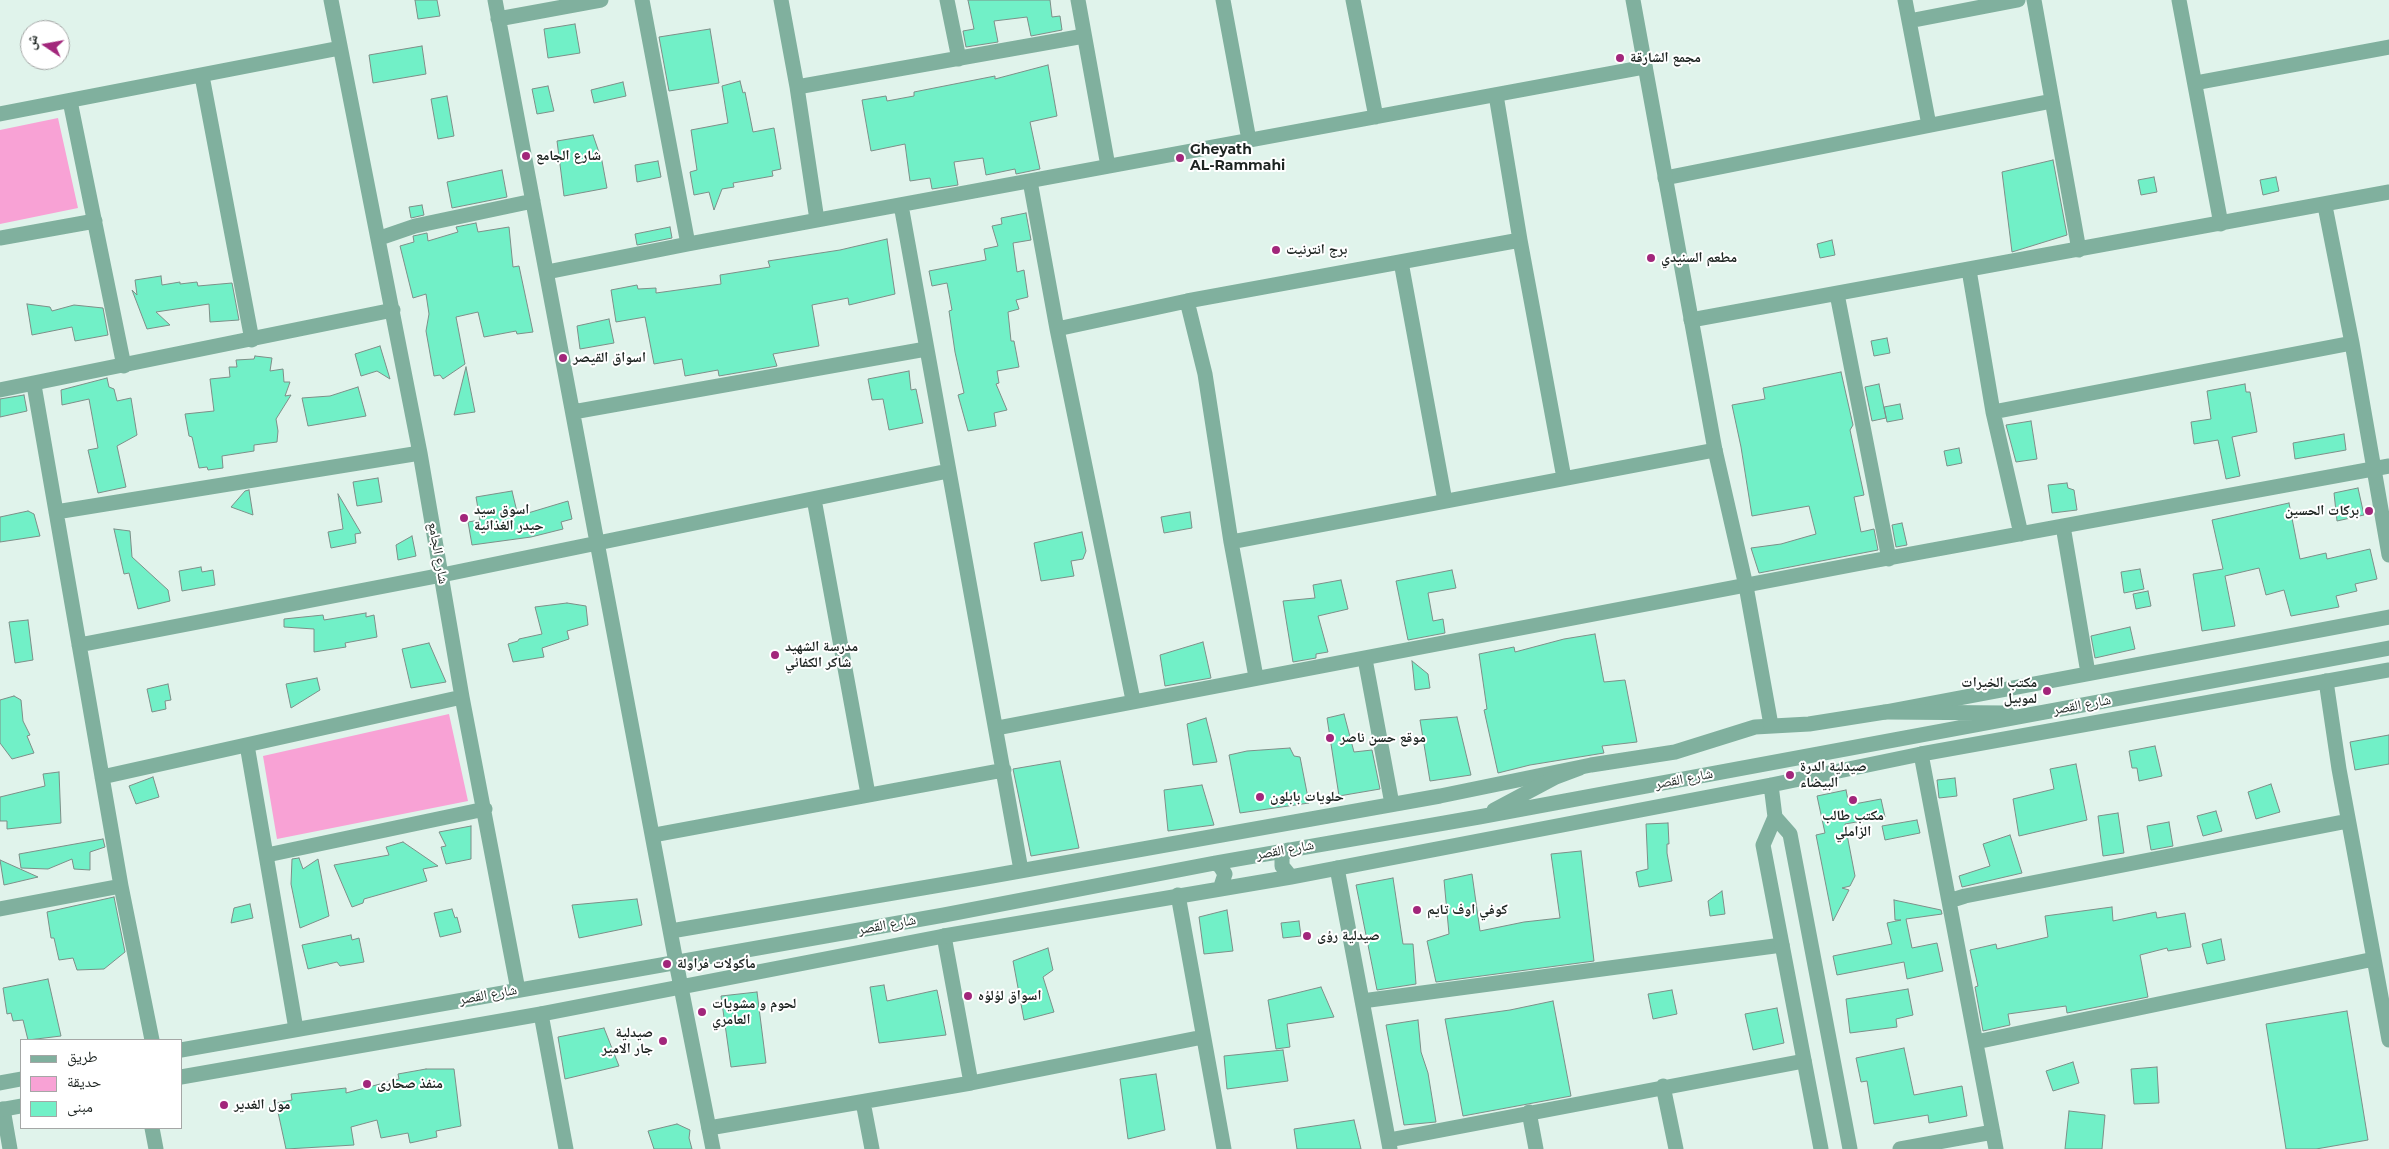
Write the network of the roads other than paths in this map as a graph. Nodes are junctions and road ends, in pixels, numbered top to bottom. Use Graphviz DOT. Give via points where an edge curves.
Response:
graph roads {
  1 [pos="331,0"];
  2 [pos="495,0"];
  3 [pos="601,0"];
  4 [pos="642,0"];
  5 [pos="780,0"];
  6 [pos="947,0"];
  7 [pos="1078,0"];
  8 [pos="1222,0"];
  9 [pos="1353,0"];
  10 [pos="1632,0"];
  11 [pos="1905,0"];
  12 [pos="2018,0"];
  13 [pos="2034,0"];
  14 [pos="2179,0"];
  15 [pos="498,19"];
  16 [pos="1909,21"];
  17 [pos="1084,36"];
  18 [pos="2389,47"];
  19 [pos="340,48"];
  20 [pos="959,59"];
  21 [pos="1645,67"];
  22 [pos="202,76"];
  23 [pos="2194,83"];
  24 [pos="797,87"];
  25 [pos="1496,95"];
  26 [pos="70,101"];
  27 [pos="2052,101"];
  28 [pos="0,114"];
  29 [pos="1376,117"];
  30 [pos="1929,126"];
  31 [pos="1250,140"];
  32 [pos="1108,166"];
  33 [pos="1665,178"];
  34 [pos="1030,181"];
  35 [pos="2389,192"];
  36 [pos="533,201"];
  37 [pos="900,205"];
  38 [pos="2325,206"];
  39 [pos="817,220"];
  40 [pos="95,221"];
  41 [pos="2221,224"];
  42 [pos="0,238"];
  43 [pos="380,238"];
  44 [pos="1520,240"];
  45 [pos="688,244"];
  46 [pos="2079,250"];
  47 [pos="1401,262"];
  48 [pos="1970,270"];
  49 [pos="546,272"];
  50 [pos="1836,294"];
  51 [pos="1188,301"];
  52 [pos="393,310"];
  53 [pos="1691,320"];
  54 [pos="1057,329"];
  55 [pos="252,340"];
  56 [pos="2352,344"];
  57 [pos="926,349"];
  58 [pos="124,366"];
  59 [pos="34,385"];
  60 [pos="0,390"];
  61 [pos="573,412"];
  62 [pos="1993,412"];
  63 [pos="1714,450"];
  64 [pos="420,453"];
  65 [pos="2382,467"];
  66 [pos="948,472"];
  67 [pos="1564,478"];
  68 [pos="814,499"];
  69 [pos="1446,501"];
  70 [pos="56,512"];
  71 [pos="2063,526"];
  72 [pos="2021,534"];
  73 [pos="1231,542"];
  74 [pos="598,544"];
  75 [pos="2389,555"];
  76 [pos="1888,559"];
  77 [pos="442,575"];
  78 [pos="1746,586"];
  79 [pos="2389,617"];
  80 [pos="79,645"];
  81 [pos="2389,648"];
  82 [pos="1365,659"];
  83 [pos="2389,670"];
  84 [pos="2088,673"];
  85 [pos="1256,677"];
  86 [pos="2326,681"];
  87 [pos="462,697"];
  88 [pos="1133,700"];
  89 [pos="1885,712"];
  90 [pos="2039,713"];
  91 [pos="1771,724"];
  92 [pos="997,728"];
  93 [pos="247,744"];
  94 [pos="1921,754"];
  95 [pos="1580,768"];
  96 [pos="1004,770"];
  97 [pos="102,777"];
  98 [pos="1771,786"];
  99 [pos="868,794"];
  100 [pos="1392,804"];
  101 [pos="484,809"];
  102 [pos="1480,817"];
  103 [pos="1775,817"];
  104 [pos="2348,821"];
  105 [pos="654,835"];
  106 [pos="1288,850"];
  107 [pos="267,855"];
  108 [pos="1215,862"];
  109 [pos="1337,868"];
  110 [pos="1022,870"];
  111 [pos="1291,877"];
  112 [pos="121,886"];
  113 [pos="1220,889"];
  114 [pos="1178,895"];
  115 [pos="1949,901"];
  116 [pos="0,909"];
  117 [pos="671,931"];
  118 [pos="944,936"];
  119 [pos="1782,945"];
  120 [pos="2374,959"];
  121 [pos="676,962"];
  122 [pos="682,988"];
  123 [pos="518,990"];
  124 [pos="1362,1001"];
  125 [pos="541,1014"];
  126 [pos="296,1029"];
  127 [pos="1203,1037"];
  128 [pos="152,1039"];
  129 [pos="2389,1040"];
  130 [pos="1976,1042"];
  131 [pos="182,1050"];
  132 [pos="1804,1061"];
  133 [pos="182,1076"];
  134 [pos="20,1079"];
  135 [pos="0,1083"];
  136 [pos="971,1083"];
  137 [pos="1664,1086"];
  138 [pos="863,1102"];
  139 [pos="20,1106"];
  140 [pos="1,1110"];
  141 [pos="1529,1112"];
  142 [pos="709,1128"];
  143 [pos="152,1129"];
  144 [pos="1993,1132"];
  145 [pos="1390,1144"];
  146 [pos="10,1149"];
  147 [pos="156,1149"];
  148 [pos="566,1149"];
  149 [pos="713,1149"];
  150 [pos="872,1149"];
  151 [pos="1224,1149"];
  152 [pos="1536,1149"];
  153 [pos="1676,1149"];
  154 [pos="1821,1149"];
  155 [pos="1850,1149"];
  156 [pos="1900,1149"];
  157 [pos="1996,1149"];
  1 -- 19 [label="street, شارع الجامع"];
  2 -- 15 [label="street"];
  3 -- 15 [label="street"];
  4 -- 45 [label="street"];
  5 -- 24 [label="street"];
  6 -- 20 [label="street"];
  7 -- 17 [label="street"];
  8 -- 31 [label="street"];
  9 -- 29 [label="street"];
  10 -- 21 [label="street"];
  11 -- 16 [label="street"];
  12 -- 16 [label="street"];
  13 -- 27 [label="street"];
  14 -- 23 [label="street"];
  15 -- 36 [label="street"];
  16 -- 30 [label="street"];
  17 -- 20 [label="street"];
  17 -- 32 [label="street"];
  18 -- 23 [label="street"];
  19 -- 22 [label="street"];
  19 -- 43 [label="street, شارع الجامع"];
  20 -- 24 [label="street"];
  21 -- 25 [label="street"];
  21 -- 33 [label="street"];
  22 -- 26 [label="street"];
  22 -- 55 [label="street"];
  23 -- 41 [label="street"];
  24 -- 39 [label="street"];
  25 -- 29 [label="street"];
  25 -- 44 [label="street"];
  26 -- 28 [label="street"];
  26 -- 40 [label="street"];
  27 -- 30 [label="street"];
  27 -- 46 [label="street"];
  29 -- 31 [label="street"];
  30 -- 33 [label="street"];
  31 -- 32 [label="street"];
  32 -- 34 [label="street"];
  33 -- 53 [label="street"];
  34 -- 37 [label="street"];
  34 -- 54 [label="street"];
  35 -- 38 [label="street"];
  36 -- 43 [label="street" via="415,226"];
  36 -- 49 [label="street"];
  37 -- 39 [label="street"];
  37 -- 57 [label="street"];
  38 -- 41 [label="street"];
  38 -- 56 [label="street"];
  39 -- 45 [label="street"];
  40 -- 42 [label="street"];
  40 -- 58 [label="street"];
  41 -- 46 [label="street"];
  43 -- 52 [label="street, شارع الجامع"];
  44 -- 47 [label="street"];
  44 -- 67 [label="street"];
  45 -- 49 [label="street"];
  46 -- 48 [label="street"];
  47 -- 51 [label="street"];
  47 -- 69 [label="street"];
  48 -- 50 [label="street"];
  48 -- 62 [label="street"];
  49 -- 61 [label="street"];
  50 -- 53 [label="street"];
  50 -- 76 [label="street"];
  51 -- 54 [label="street"];
  51 -- 73 [label="street" via="1205,374"];
  52 -- 55 [label="street"];
  52 -- 64 [label="street, شارع الجامع"];
  53 -- 63 [label="street"];
  54 -- 88 [label="street"];
  55 -- 58 [label="street"];
  56 -- 62 [label="street"];
  56 -- 65 [label="street"];
  57 -- 61 [label="street"];
  57 -- 66 [label="street"];
  58 -- 59 [label="street"];
  59 -- 60 [label="street"];
  59 -- 70 [label="street"];
  61 -- 74 [label="street"];
  62 -- 72 [label="street"];
  63 -- 67 [label="street"];
  63 -- 78 [label="street"];
  64 -- 70 [label="street"];
  64 -- 77 [label="street, شارع الجامع"];
  65 -- 71 [label="street"];
  65 -- 75 [label="street"];
  66 -- 68 [label="street"];
  66 -- 92 [label="street"];
  67 -- 69 [label="street"];
  68 -- 74 [label="street"];
  68 -- 99 [label="street"];
  69 -- 73 [label="street"];
  70 -- 80 [label="street"];
  71 -- 72 [label="street"];
  71 -- 84 [label="street"];
  72 -- 76 [label="street"];
  73 -- 85 [label="street"];
  74 -- 77 [label="street"];
  74 -- 105 [label="street"];
  76 -- 78 [label="street"];
  77 -- 80 [label="street"];
  77 -- 87 [label="street, شارع الجامع"];
  78 -- 82 [label="street"];
  78 -- 91 [label="street"];
  79 -- 84 [label="street"];
  80 -- 97 [label="street"];
  81 -- 90 [label="street, شارع القصر"];
  82 -- 85 [label="street"];
  82 -- 100 [label="street"];
  83 -- 86 [label="street, شارع القصر"];
  84 -- 89 [label="street"];
  85 -- 88 [label="street"];
  86 -- 94 [label="street, شارع القصر"];
  86 -- 104 [label="street"];
  87 -- 93 [label="street"];
  87 -- 101 [label="street, شارع الجامع"];
  88 -- 92 [label="street"];
  89 -- 90 [label="street"];
  89 -- 91 [label="street" via="1809,724"];
  90 -- 102 [label="street, شارع القصر"];
  91 -- 95 [label="street" via="1684,749"];
  92 -- 96 [label="street"];
  93 -- 97 [label="street"];
  93 -- 107 [label="street"];
  94 -- 98 [label="street, شارع القصر"];
  94 -- 115 [label="street"];
  95 -- 100 [label="street"];
  95 -- 102 [label="street"];
  96 -- 99 [label="street"];
  96 -- 110 [label="street"];
  97 -- 112 [label="street"];
  98 -- 103 [label="street"];
  98 -- 109 [label="street, شارع القصر"];
  99 -- 105 [label="street"];
  100 -- 110 [label="street"];
  101 -- 107 [label="street"];
  101 -- 123 [label="street, شارع الجامع"];
  102 -- 106 [label="street, شارع القصر"];
  103 -- 119 [label="street" via="1763,845"];
  103 -- 155 [label="street" via="1790,834"];
  104 -- 115 [label="street"];
  104 -- 120 [label="street"];
  105 -- 117 [label="street"];
  106 -- 108 [label="street, شارع القصر"];
  106 -- 111 [label="street" via="1282,856 1282,866"];
  107 -- 126 [label="street"];
  108 -- 113 [label="street" via="1225,874"];
  108 -- 121 [label="street, شارع القصر" via="944,915"];
  109 -- 111 [label="street, شارع القصر"];
  109 -- 124 [label="street"];
  110 -- 117 [label="street"];
  111 -- 113 [label="street, شارع القصر"];
  112 -- 116 [label="street"];
  112 -- 128 [label="street"];
  113 -- 114 [label="street, شارع القصر"];
  114 -- 118 [label="street, شارع القصر"];
  114 -- 127 [label="street"];
  115 -- 130 [label="street"];
  117 -- 121 [label="street"];
  118 -- 122 [label="street, شارع القصر"];
  118 -- 136 [label="street"];
  119 -- 124 [label="street"];
  119 -- 132 [label="street"];
  120 -- 129 [label="street"];
  120 -- 130 [label="street"];
  121 -- 122 [label="street"];
  121 -- 123 [label="street, شارع القصر"];
  122 -- 125 [label="street, شارع القصر"];
  122 -- 142 [label="street"];
  123 -- 126 [label="street, شارع القصر"];
  124 -- 145 [label="street"];
  125 -- 133 [label="street, شارع القصر"];
  125 -- 148 [label="street"];
  126 -- 131 [label="street, شارع القصر"];
  127 -- 136 [label="street"];
  127 -- 151 [label="street"];
  130 -- 144 [label="street"];
  132 -- 137 [label="street"];
  132 -- 154 [label="street"];
  134 -- 135 [label="street"];
  136 -- 138 [label="street"];
  137 -- 141 [label="street"];
  137 -- 153 [label="street"];
  138 -- 142 [label="street"];
  138 -- 150 [label="street"];
  139 -- 140 [label="street"];
  140 -- 146 [label="street"];
  141 -- 145 [label="street"];
  141 -- 152 [label="street"];
  142 -- 149 [label="street"];
  143 -- 147 [label="street"];
  144 -- 156 [label="street"];
  144 -- 157 [label="street"];
}
